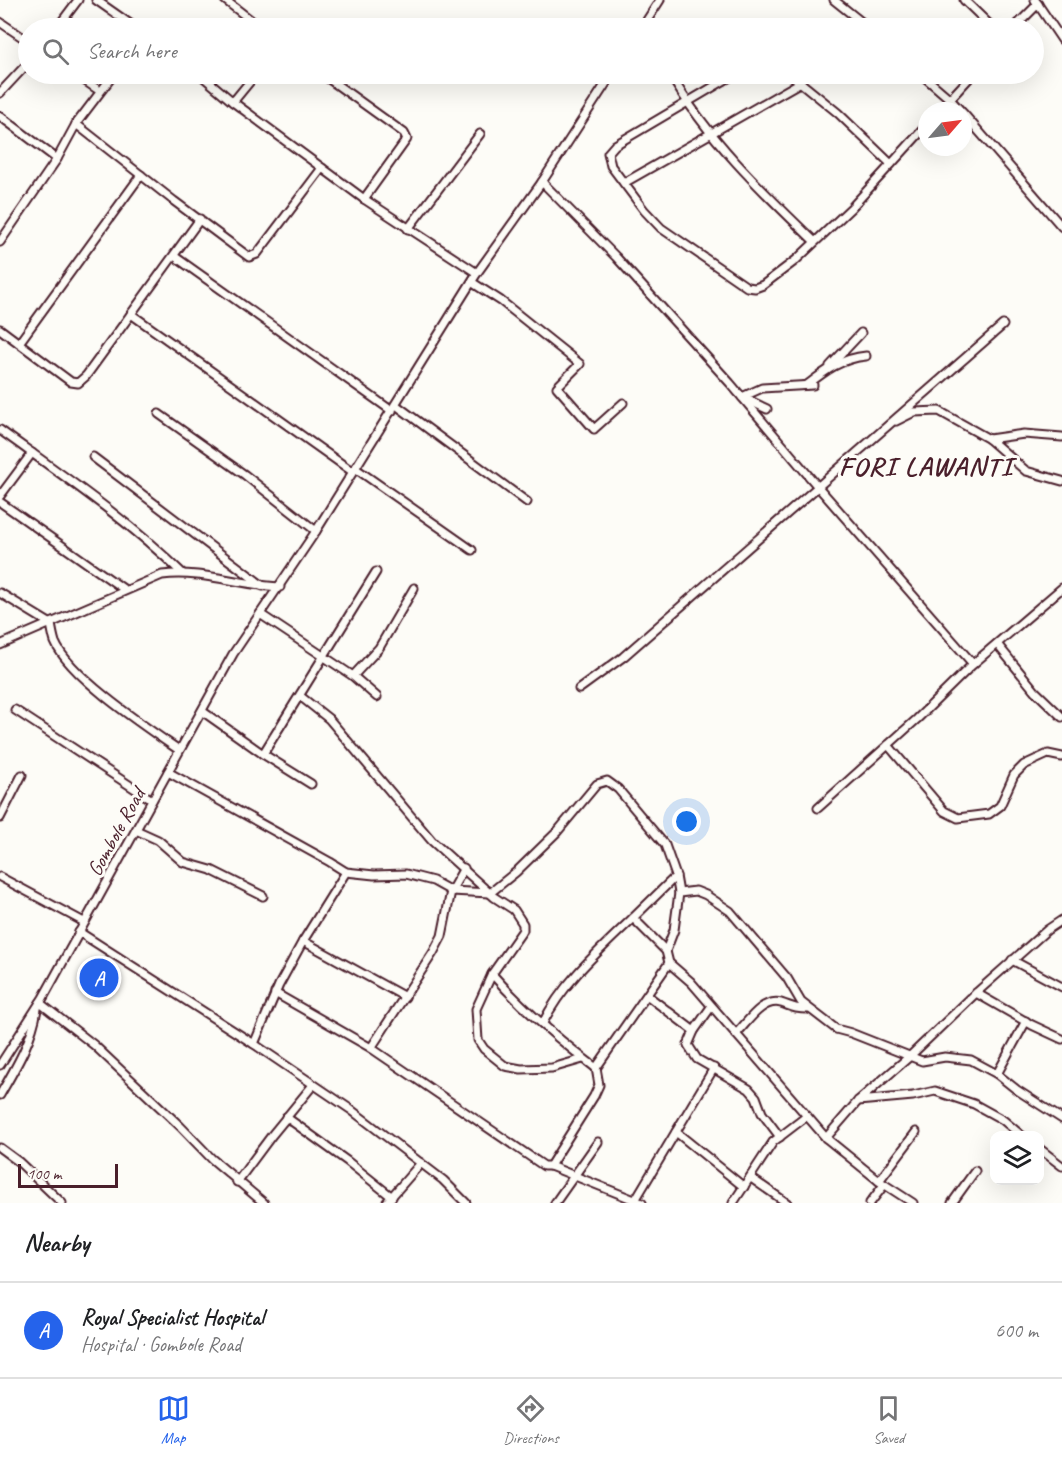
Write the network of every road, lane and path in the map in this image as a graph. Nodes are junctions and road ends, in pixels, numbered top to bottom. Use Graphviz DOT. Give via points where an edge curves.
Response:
graph roads {
  1 [pos="78,0"];
  2 [pos="96,0"];
  3 [pos="225,0"];
  4 [pos="660,0"];
  5 [pos="834,0"];
  6 [pos="964,0"];
  7 [pos="1036,2"];
  8 [pos="64,18"];
  9 [pos="122,18"];
  10 [pos="248,18"];
  11 [pos="650,18"];
  12 [pos="856,18"];
  13 [pos="983,18"];
  14 [pos="1022,18"];
  15 [pos="0,22"];
  16 [pos="18,34"];
  17 [pos="1062,40"];
  18 [pos="18,74"];
  19 [pos="90,84"];
  20 [pos="106,84"];
  21 [pos="212,84"];
  22 [pos="248,84"];
  23 [pos="336,84"];
  24 [pos="606,84"];
  25 [pos="676,84"];
  26 [pos="718,84"];
  27 [pos="798,84"];
  28 [pos="803,84"];
  29 [pos="933,84"];
  30 [pos="964,84"];
  31 [pos="100,91"];
  32 [pos="0,93"];
  33 [pos="951,99"];
  34 [pos="233,102"];
  35 [pos="686,102"];
  36 [pos="948,102"];
  37 [pos="954,102"];
  38 [pos="0,116"];
  39 [pos="76,124"];
  40 [pos="972,124"];
  41 [pos="480,134"];
  42 [pos="710,134"];
  43 [pos="918,134"];
  44 [pos="57,159"];
  45 [pos="891,164"];
  46 [pos="322,168"];
  47 [pos="141,176"];
  48 [pos="542,182"];
  49 [pos="624,183"];
  50 [pos="364,200"];
  51 [pos="200,219"];
  52 [pos="1062,227"];
  53 [pos="408,229"];
  54 [pos="2,233"];
  55 [pos="0,242"];
  56 [pos="814,242"];
  57 [pos="174,256"];
  58 [pos="477,273"];
  59 [pos="473,283"];
  60 [pos="131,314"];
  61 [pos="1003,325"];
  62 [pos="0,329"];
  63 [pos="861,333"];
  64 [pos="19,343"];
  65 [pos="866,356"];
  66 [pos="824,372"];
  67 [pos="742,397"];
  68 [pos="623,403"];
  69 [pos="394,408"];
  70 [pos="767,409"];
  71 [pos="159,414"];
  72 [pos="884,428"];
  73 [pos="0,430"];
  74 [pos="1062,437"];
  75 [pos="989,439"];
  76 [pos="32,453"];
  77 [pos="93,457"];
  78 [pos="354,470"];
  79 [pos="1062,481"];
  80 [pos="819,488"];
  81 [pos="0,496"];
  82 [pos="0,502"];
  83 [pos="527,502"];
  84 [pos="316,531"];
  85 [pos="472,550"];
  86 [pos="376,572"];
  87 [pos="182,573"];
  88 [pos="263,586"];
  89 [pos="280,587"];
  90 [pos="414,588"];
  91 [pos="1062,588"];
  92 [pos="125,590"];
  93 [pos="0,593"];
  94 [pos="260,614"];
  95 [pos="51,624"];
  96 [pos="996,644"];
  97 [pos="0,645"];
  98 [pos="324,658"];
  99 [pos="973,664"];
  100 [pos="353,676"];
  101 [pos="579,689"];
  102 [pos="300,696"];
  103 [pos="377,697"];
  104 [pos="15,710"];
  105 [pos="202,711"];
  106 [pos="1062,717"];
  107 [pos="888,745"];
  108 [pos="179,750"];
  109 [pos="264,754"];
  110 [pos="1062,757"];
  111 [pos="168,772"];
  112 [pos="22,775"];
  113 [pos="311,784"];
  114 [pos="152,800"];
  115 [pos="818,808"];
  116 [pos="0,818"];
  117 [pos="136,830"];
  118 [pos="464,868"];
  119 [pos="346,872"];
  120 [pos="676,876"];
  121 [pos="0,877"];
  122 [pos="451,891"];
  123 [pos="490,893"];
  124 [pos="679,893"];
  125 [pos="263,896"];
  126 [pos="633,918"];
  127 [pos="1062,920"];
  128 [pos="84,922"];
  129 [pos="79,932"];
  130 [pos="303,941"];
  131 [pos="666,951"];
  132 [pos="1012,960"];
  133 [pos="669,963"];
  134 [pos="492,974"];
  135 [pos="1062,987"];
  136 [pos="275,993"];
  137 [pos="976,993"];
  138 [pos="648,996"];
  139 [pos="405,997"];
  140 [pos="39,1005"];
  141 [pos="711,1007"];
  142 [pos="808,1009"];
  143 [pos="1026,1021"];
  144 [pos="543,1023"];
  145 [pos="694,1031"];
  146 [pos="736,1034"];
  147 [pos="1062,1039"];
  148 [pos="254,1044"];
  149 [pos="372,1048"];
  150 [pos="909,1057"];
  151 [pos="583,1059"];
  152 [pos="0,1065"];
  153 [pos="596,1068"];
  154 [pos="714,1068"];
  155 [pos="997,1074"];
  156 [pos="313,1085"];
  157 [pos="0,1095"];
  158 [pos="858,1101"];
  159 [pos="807,1116"];
  160 [pos="286,1118"];
  161 [pos="1062,1119"];
  162 [pos="916,1131"];
  163 [pos="1016,1131"];
  164 [pos="676,1132"];
  165 [pos="780,1137"];
  166 [pos="826,1138"];
  167 [pos="598,1142"];
  168 [pos="0,1148"];
  169 [pos="1044,1152"];
  170 [pos="421,1163"];
  171 [pos="550,1166"];
  172 [pos="1062,1166"];
  173 [pos="975,1171"];
  174 [pos="573,1176"];
  175 [pos="751,1178"];
  176 [pos="237,1182"];
  177 [pos="881,1183"];
  178 [pos="744,1187"];
  179 [pos="392,1197"];
  180 [pos="637,1202"];
  181 [pos="62,1203"];
  182 [pos="264,1203"];
  183 [pos="386,1203"];
  184 [pos="466,1203"];
  185 [pos="555,1203"];
  186 [pos="734,1203"];
  187 [pos="788,1203"];
  188 [pos="870,1203"];
  189 [pos="913,1203"];
  190 [pos="952,1203"];
  1 -- 8 [label="street"];
  2 -- 9 [label="street"];
  3 -- 10 [label="street"];
  4 -- 11 [label="street"];
  5 -- 12 [label="street"];
  6 -- 13 [label="street"];
  7 -- 14 [label="street"];
  7 -- 17 [label="street"];
  15 -- 16 [label="street"];
  18 -- 32 [label="street"];
  19 -- 31 [label="street"];
  20 -- 31 [label="street"];
  21 -- 34 [label="street"];
  22 -- 34 [label="street"];
  23 -- 50 [label="street" via="405,133 407,139"];
  24 -- 48 [label="street, Gombole Road"];
  25 -- 35 [label="street"];
  26 -- 35 [label="street"];
  27 -- 42 [label="street"];
  28 -- 45 [label="street"];
  29 -- 33 [label="street"];
  30 -- 33 [label="street"];
  31 -- 39 [label="street"];
  33 -- 36 [label="street"];
  33 -- 37 [label="street"];
  34 -- 46 [label="street"];
  35 -- 42 [label="street"];
  35 -- 49 [label="street" via="608,153"];
  38 -- 44 [label="street"];
  39 -- 44 [label="street"];
  39 -- 47 [label="street"];
  40 -- 52 [label="street"];
  41 -- 53 [label="street"];
  42 -- 49 [label="street"];
  42 -- 56 [label="street"];
  43 -- 45 [label="street"];
  44 -- 54 [label="street"];
  45 -- 56 [label="street"];
  46 -- 50 [label="street"];
  46 -- 51 [label="street" via="257,254 249,257"];
  47 -- 51 [label="street"];
  47 -- 64 [label="street"];
  48 -- 58 [label="street, Gombole Road"];
  48 -- 67 [label="street" via="616,257"];
  49 -- 56 [label="street" via="661,228 747,287 763,285"];
  50 -- 53 [label="street"];
  51 -- 57 [label="street"];
  53 -- 58 [label="street"];
  54 -- 55 [label="street"];
  57 -- 60 [label="street"];
  57 -- 69 [label="street"];
  58 -- 59 [label="street, Gombole Road"];
  59 -- 68 [label="street" via="580,364 557,387 594,429"];
  59 -- 69 [label="street, Gombole Road"];
  60 -- 64 [label="street" via="78,383 71,382"];
  60 -- 78 [label="street"];
  61 -- 72 [label="street"];
  62 -- 64 [label="street"];
  63 -- 66 [label="street"];
  65 -- 66 [label="street" via="852,357"];
  66 -- 67 [label="street" via="810,385 762,388"];
  67 -- 70 [label="street"];
  67 -- 80 [label="street"];
  69 -- 78 [label="street, Gombole Road"];
  69 -- 83 [label="street"];
  71 -- 84 [label="street"];
  72 -- 75 [label="street" via="914,412 939,411"];
  72 -- 80 [label="street"];
  73 -- 76 [label="street"];
  74 -- 75 [label="street" via="1024,434"];
  75 -- 79 [label="street" via="1026,471"];
  76 -- 81 [label="street"];
  76 -- 87 [label="street" via="114,514"];
  77 -- 88 [label="street"];
  78 -- 84 [label="street, Gombole Road"];
  78 -- 85 [label="street"];
  80 -- 99 [label="street"];
  80 -- 101 [label="street" via="623,657"];
  82 -- 92 [label="street"];
  84 -- 89 [label="street, Gombole Road"];
  86 -- 98 [label="street"];
  87 -- 88 [label="street"];
  87 -- 92 [label="street" via="162,575"];
  88 -- 89 [label="street"];
  89 -- 94 [label="street, Gombole Road"];
  90 -- 100 [label="street" via="379,648"];
  91 -- 96 [label="street"];
  92 -- 95 [label="street"];
  93 -- 95 [label="street"];
  94 -- 98 [label="street"];
  94 -- 105 [label="street, Gombole Road"];
  95 -- 97 [label="street"];
  95 -- 108 [label="street" via="55,642 75,670"];
  96 -- 99 [label="street"];
  96 -- 106 [label="street"];
  98 -- 100 [label="street"];
  98 -- 102 [label="street"];
  99 -- 107 [label="street"];
  100 -- 103 [label="street"];
  102 -- 109 [label="street"];
  102 -- 118 [label="street" via="329,719 432,841"];
  104 -- 114 [label="street"];
  105 -- 108 [label="street, Gombole Road"];
  105 -- 109 [label="street"];
  107 -- 110 [label="street" via="944,811 958,818 989,814 1000,806 1014,775 1024,765 1048,754"];
  107 -- 115 [label="street"];
  108 -- 111 [label="street, Gombole Road"];
  109 -- 113 [label="street"];
  111 -- 114 [label="street, Gombole Road"];
  111 -- 119 [label="street"];
  112 -- 116 [label="street"];
  114 -- 117 [label="street, Gombole Road"];
  117 -- 125 [label="street" via="158,840 183,862 211,870"];
  117 -- 128 [label="street, Gombole Road"];
  118 -- 122 [label="street"];
  118 -- 123 [label="street"];
  119 -- 122 [label="street" via="412,875"];
  119 -- 130 [label="street"];
  120 -- 123 [label="street" via="665,845 618,789 602,781 557,832"];
  120 -- 124 [label="street"];
  120 -- 126 [label="street"];
  121 -- 128 [label="street"];
  122 -- 123 [label="street"];
  122 -- 139 [label="street" via="442,936"];
  123 -- 134 [label="street" via="514,910 524,924"];
  124 -- 131 [label="street" via="674,930"];
  124 -- 142 [label="street" via="696,891 730,911"];
  126 -- 131 [label="street"];
  126 -- 144 [label="street" via="552,1005"];
  127 -- 132 [label="street"];
  128 -- 129 [label="street, Gombole Road"];
  129 -- 140 [label="street, Gombole Road"];
  129 -- 148 [label="street"];
  130 -- 136 [label="street"];
  130 -- 139 [label="street"];
  131 -- 133 [label="street"];
  132 -- 135 [label="street"];
  132 -- 137 [label="street"];
  133 -- 138 [label="street"];
  133 -- 141 [label="street"];
  134 -- 144 [label="street"];
  134 -- 151 [label="street" via="476,1009 478,1040 484,1049 505,1066 522,1069 552,1068"];
  136 -- 148 [label="street"];
  136 -- 149 [label="street"];
  137 -- 143 [label="street"];
  137 -- 150 [label="street"];
  138 -- 145 [label="street"];
  138 -- 153 [label="street"];
  139 -- 149 [label="street"];
  140 -- 152 [label="street, Gombole Road"];
  140 -- 157 [label="street" via="26,1048"];
  140 -- 176 [label="street" via="102,1052"];
  141 -- 145 [label="street"];
  141 -- 146 [label="street"];
  142 -- 146 [label="street" via="769,1003"];
  142 -- 150 [label="street" via="836,1029"];
  143 -- 147 [label="street"];
  143 -- 155 [label="street"];
  144 -- 151 [label="street"];
  145 -- 154 [label="street" via="688,1045 697,1059"];
  146 -- 159 [label="street"];
  148 -- 156 [label="street"];
  149 -- 171 [label="street" via="544,1166"];
  150 -- 155 [label="street" via="971,1060"];
  150 -- 158 [label="street"];
  151 -- 153 [label="street"];
  153 -- 171 [label="street" via="598,1085 594,1096"];
  154 -- 164 [label="street"];
  154 -- 165 [label="street" via="749,1089"];
  155 -- 161 [label="street"];
  156 -- 160 [label="street"];
  156 -- 170 [label="street"];
  158 -- 163 [label="street" via="935,1091 974,1104"];
  158 -- 166 [label="street"];
  159 -- 165 [label="street"];
  159 -- 166 [label="street"];
  160 -- 176 [label="street"];
  160 -- 179 [label="street"];
  162 -- 177 [label="street"];
  164 -- 178 [label="street"];
  164 -- 180 [label="street"];
  165 -- 175 [label="street"];
  166 -- 177 [label="street"];
  167 -- 174 [label="street"];
  168 -- 181 [label="street"];
  169 -- 172 [label="street"];
  170 -- 179 [label="street"];
  170 -- 184 [label="street"];
  171 -- 174 [label="street"];
  173 -- 190 [label="street"];
  174 -- 180 [label="street"];
  174 -- 185 [label="street"];
  175 -- 178 [label="street"];
  175 -- 187 [label="street"];
  176 -- 182 [label="street"];
  177 -- 188 [label="street"];
  177 -- 189 [label="street"];
  178 -- 186 [label="street"];
  179 -- 183 [label="street"];
}
